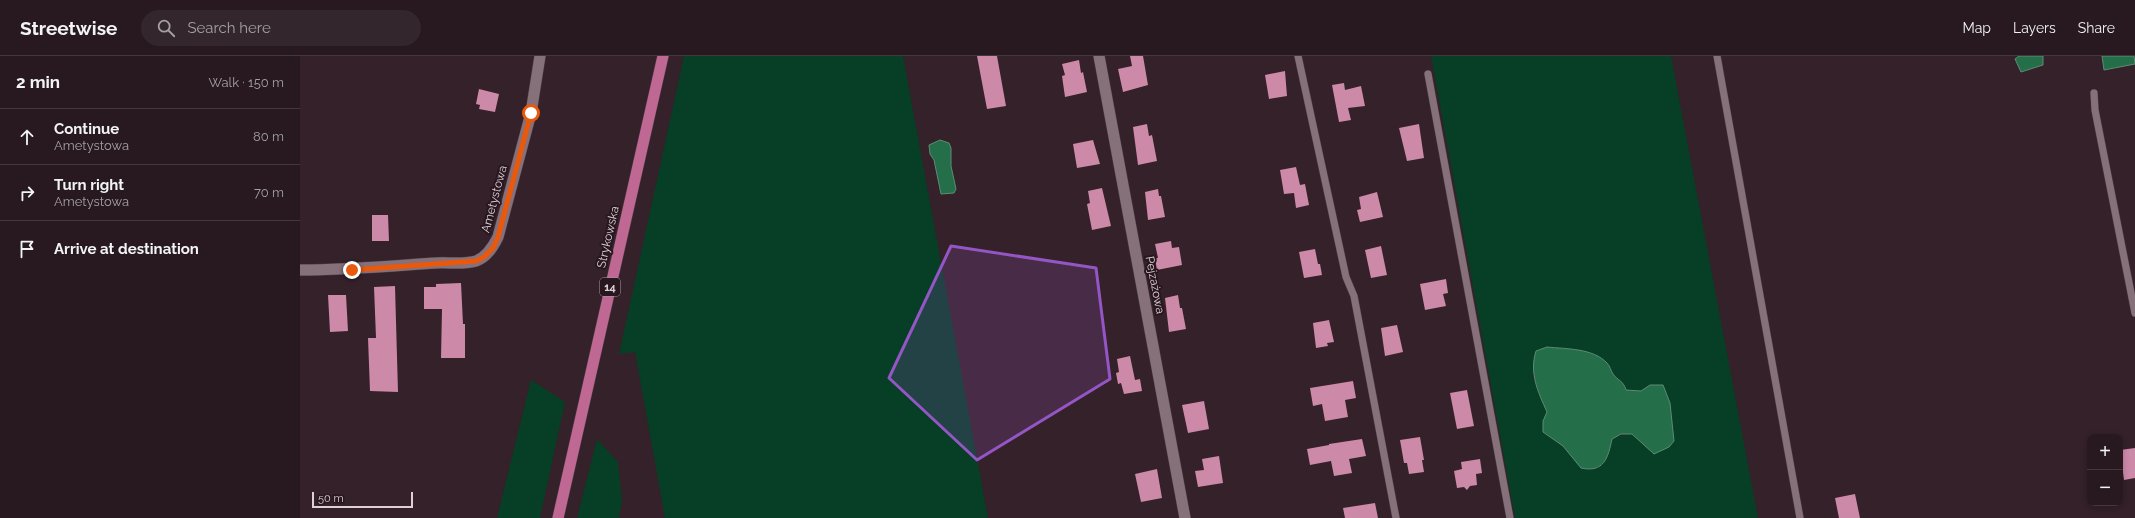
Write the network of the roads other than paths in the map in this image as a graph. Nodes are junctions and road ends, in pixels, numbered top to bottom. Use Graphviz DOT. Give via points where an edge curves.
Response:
graph roads {
  1 [pos="540,56"];
  2 [pos="663,56"];
  3 [pos="1099,56"];
  4 [pos="1298,56"];
  5 [pos="1716,56"];
  6 [pos="1428,74"];
  7 [pos="2094,93"];
  8 [pos="300,270"];
  9 [pos="2135,313"];
  10 [pos="558,518"];
  11 [pos="1185,518"];
  12 [pos="1396,518"];
  13 [pos="1510,518"];
  14 [pos="1800,518"];
  1 -- 8 [label="street, Ametystowa" via="531,113 498,237 493,248 484,257 465,262 352,270"];
  2 -- 10 [label="main road, Strykowska / 14"];
  3 -- 11 [label="street, Pejzażowa"];
  4 -- 12 [label="lane" via="1346,277 1354,296"];
  5 -- 14 [label="lane"];
  6 -- 13 [label="lane"];
  7 -- 9 [label="lane" via="2095,110"];
}
